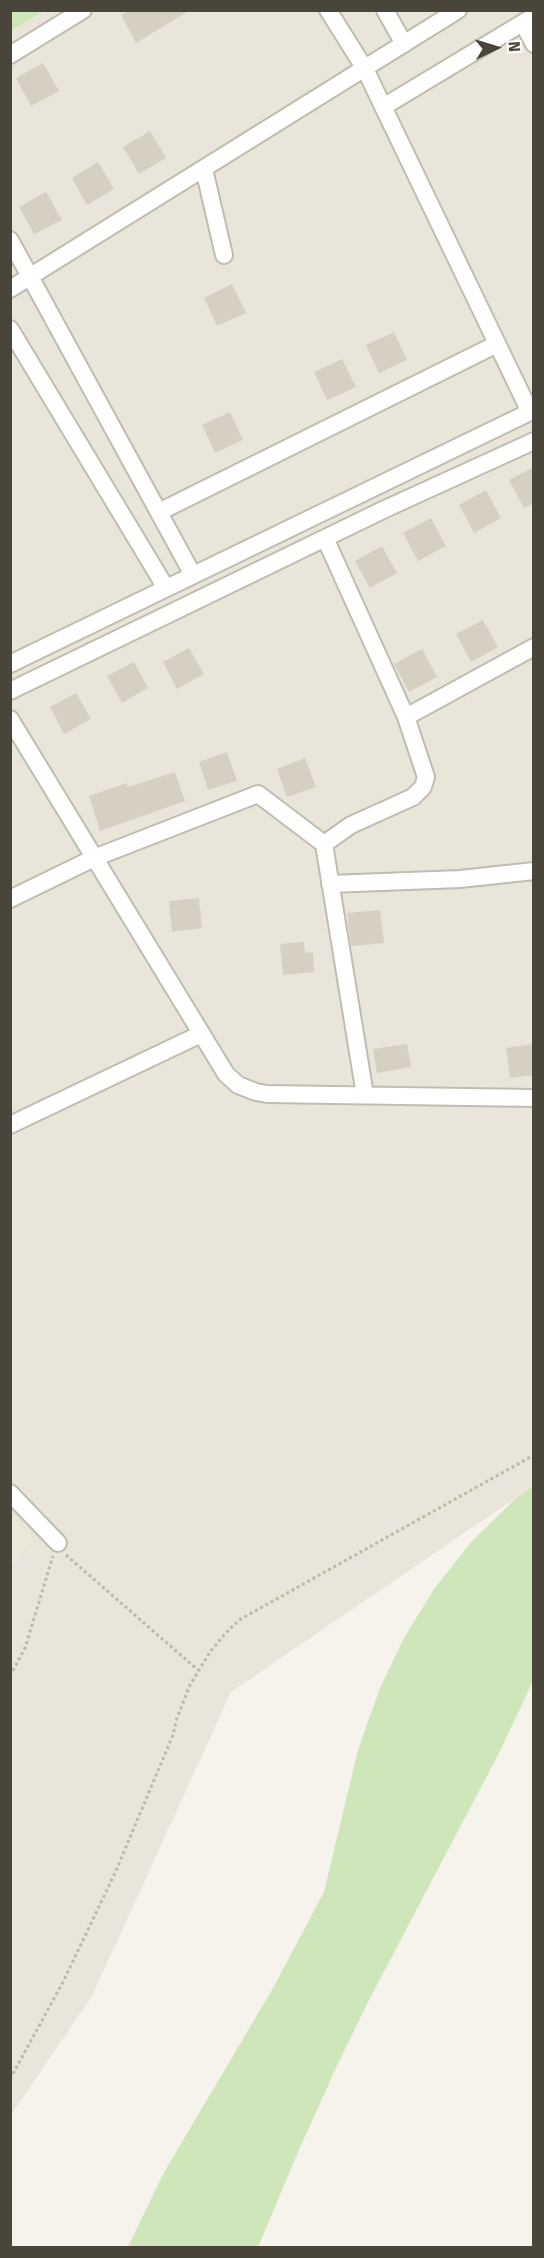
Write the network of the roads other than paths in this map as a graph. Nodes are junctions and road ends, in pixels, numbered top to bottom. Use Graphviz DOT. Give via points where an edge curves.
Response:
graph roads {
  1 [pos="83,10"];
  2 [pos="328,10"];
  3 [pos="385,10"];
  4 [pos="458,10"];
  5 [pos="528,20"];
  6 [pos="404,44"];
  7 [pos="534,45"];
  8 [pos="10,55"];
  9 [pos="364,69"];
  10 [pos="383,107"];
  11 [pos="204,168"];
  12 [pos="10,240"];
  13 [pos="224,255"];
  14 [pos="30,276"];
  15 [pos="10,289"];
  16 [pos="10,329"];
  17 [pos="497,344"];
  18 [pos="532,411"];
  19 [pos="534,441"];
  20 [pos="159,512"];
  21 [pos="325,538"];
  22 [pos="193,575"];
  23 [pos="166,588"];
  24 [pos="534,647"];
  25 [pos="10,664"];
  26 [pos="10,691"];
  27 [pos="406,717"];
  28 [pos="10,720"];
  29 [pos="324,844"];
  30 [pos="94,858"];
  31 [pos="534,871"];
  32 [pos="330,884"];
  33 [pos="10,898"];
  34 [pos="201,1034"];
  35 [pos="365,1095"];
  36 [pos="534,1098"];
  37 [pos="10,1125"];
  38 [pos="10,1493"];
  39 [pos="57,1545"];
  1 -- 8 [label="street"];
  2 -- 9 [label="street"];
  3 -- 6 [label="street"];
  4 -- 6 [label="street"];
  5 -- 7 [label="street"];
  5 -- 10 [label="street"];
  6 -- 9 [label="street"];
  9 -- 10 [label="street"];
  9 -- 11 [label="street"];
  10 -- 17 [label="street"];
  11 -- 13 [label="street"];
  11 -- 14 [label="street"];
  12 -- 14 [label="street"];
  14 -- 15 [label="street"];
  14 -- 20 [label="street"];
  16 -- 23 [label="street"];
  17 -- 18 [label="street"];
  17 -- 20 [label="street"];
  18 -- 22 [label="street"];
  19 -- 21 [label="street"];
  20 -- 22 [label="street"];
  21 -- 26 [label="street"];
  21 -- 27 [label="street"];
  22 -- 23 [label="street"];
  23 -- 25 [label="street"];
  24 -- 27 [label="street"];
  27 -- 29 [label="street" via="426,771 423,787 413,797 351,825"];
  28 -- 30 [label="street"];
  29 -- 30 [label="street" via="258,794"];
  29 -- 32 [label="street"];
  30 -- 33 [label="street"];
  30 -- 34 [label="street"];
  31 -- 32 [label="street" via="442,880"];
  32 -- 35 [label="street"];
  34 -- 35 [label="street" via="226,1074 246,1089 267,1094"];
  34 -- 37 [label="street"];
  35 -- 36 [label="street"];
  38 -- 39 [label="street"];
}
